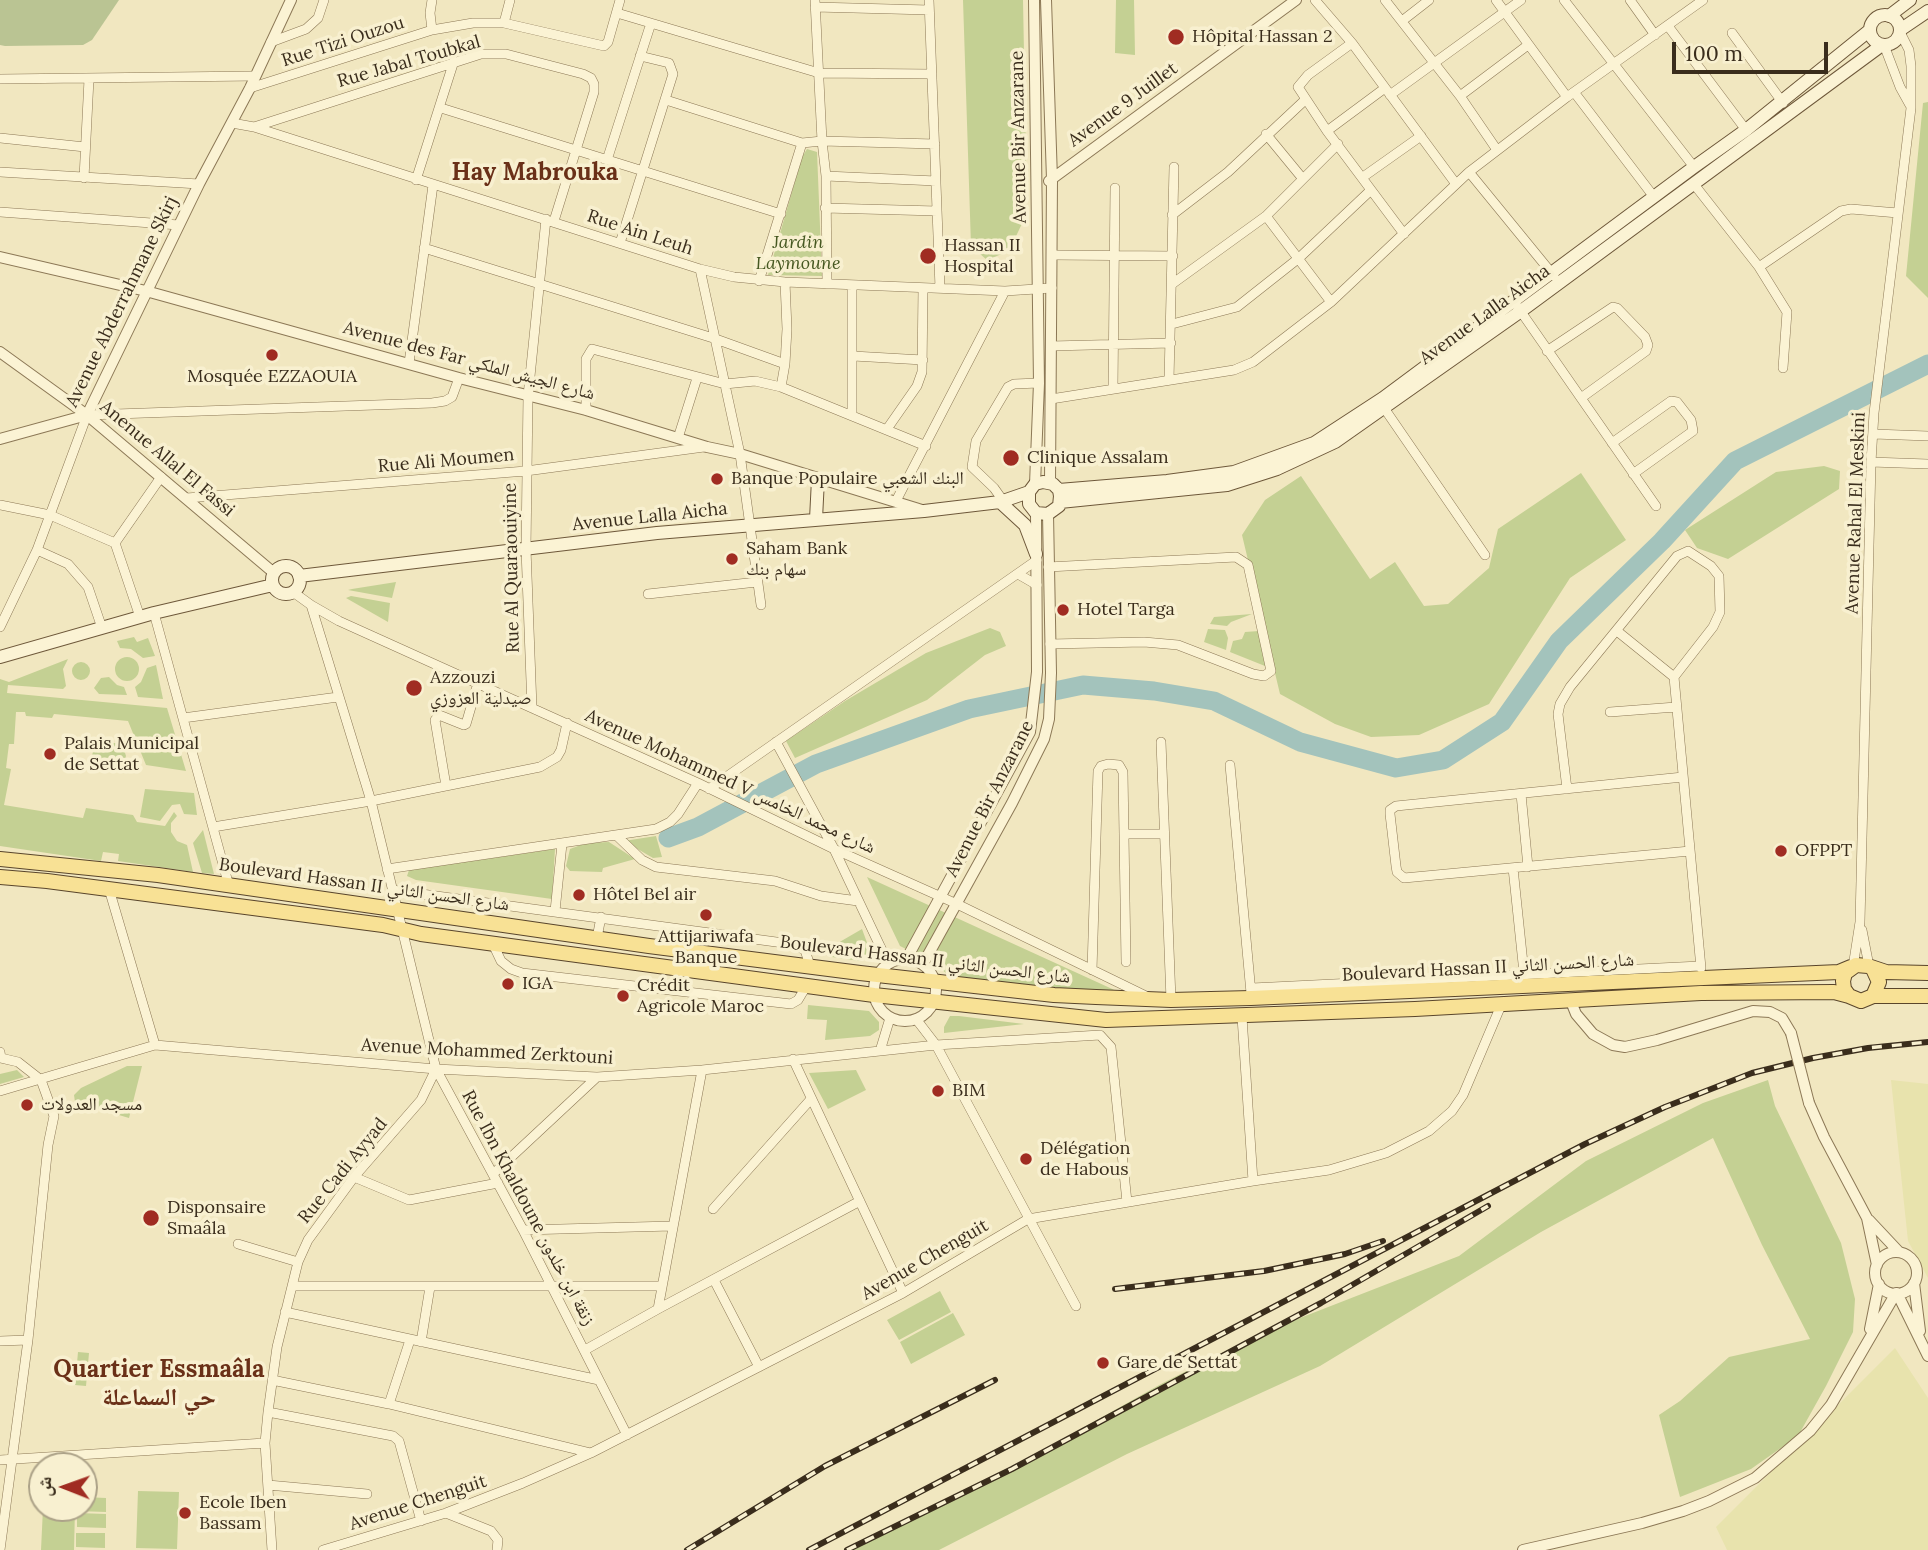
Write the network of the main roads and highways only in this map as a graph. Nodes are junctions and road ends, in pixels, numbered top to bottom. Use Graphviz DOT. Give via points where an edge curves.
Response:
graph roads {
  1 [pos="1910,0"];
  2 [pos="1928,11"];
  3 [pos="1889,16"];
  4 [pos="1870,30"];
  5 [pos="1900,31"];
  6 [pos="1883,45"];
  7 [pos="1555,278"];
  8 [pos="818,479"];
  9 [pos="1056,491"];
  10 [pos="1035,501"];
  11 [pos="1003,502"];
  12 [pos="816,519"];
  13 [pos="1037,557"];
  14 [pos="299,576"];
  15 [pos="273,579"];
  16 [pos="0,656"];
  17 [pos="0,859"];
  18 [pos="0,877"];
  19 [pos="1852,967"];
  20 [pos="1871,967"];
  21 [pos="1928,973"];
  22 [pos="1849,996"];
  23 [pos="1873,996"];
  24 [pos="1928,996"];
  1 -- 3 [label="main road, Avenue Lalla Aicha"];
  2 -- 5 [label="main road, Avenue Lalla Aicha"];
  3 -- 4 [label="main road, Avenue Lalla Aicha" via="1876,18"];
  3 -- 5 [label="main road"];
  4 -- 6 [label="main road" via="1873,40"];
  4 -- 7 [label="main road, Avenue Lalla Aicha" via="1783,103 1693,167"];
  5 -- 6 [label="main road, Avenue Lalla Aicha" via="1895,41"];
  6 -- 7 [label="main road, Avenue Lalla Aicha"];
  7 -- 9 [label="main road, Avenue Lalla Aicha" via="1382,405 1314,443 1249,469 1219,475"];
  8 -- 12 [label="main road"];
  9 -- 10 [label="main road, Avenue Lalla Aicha" via="1042,482"];
  9 -- 10 [label="main road" via="1056,510"];
  10 -- 11 [label="main road, Avenue Lalla Aicha"];
  11 -- 12 [label="main road, Avenue Lalla Aicha"];
  11 -- 13 [label="main road" via="1025,525"];
  12 -- 14 [label="main road, Avenue Lalla Aicha"];
  14 -- 15 [label="main road" via="284,566"];
  14 -- 15 [label="main road" via="293,592 281,593"];
  15 -- 16 [label="main road"];
  17 -- 19 [label="main road, Boulevard Hassan II شارع الحسن الثاني" via="122,871 597,938 1054,995 1171,1000 1701,972 1839,972"];
  18 -- 22 [label="main road, Boulevard Hassan II شارع الحسن الثاني" via="383,925 874,995 1107,1020 1713,993 1834,992"];
  19 -- 20 [label="main road"];
  19 -- 22 [label="main road" via="1843,981"];
  20 -- 21 [label="main road"];
  20 -- 23 [label="main road" via="1879,982"];
  22 -- 23 [label="main road" via="1861,1001"];
  23 -- 24 [label="main road"];
}
